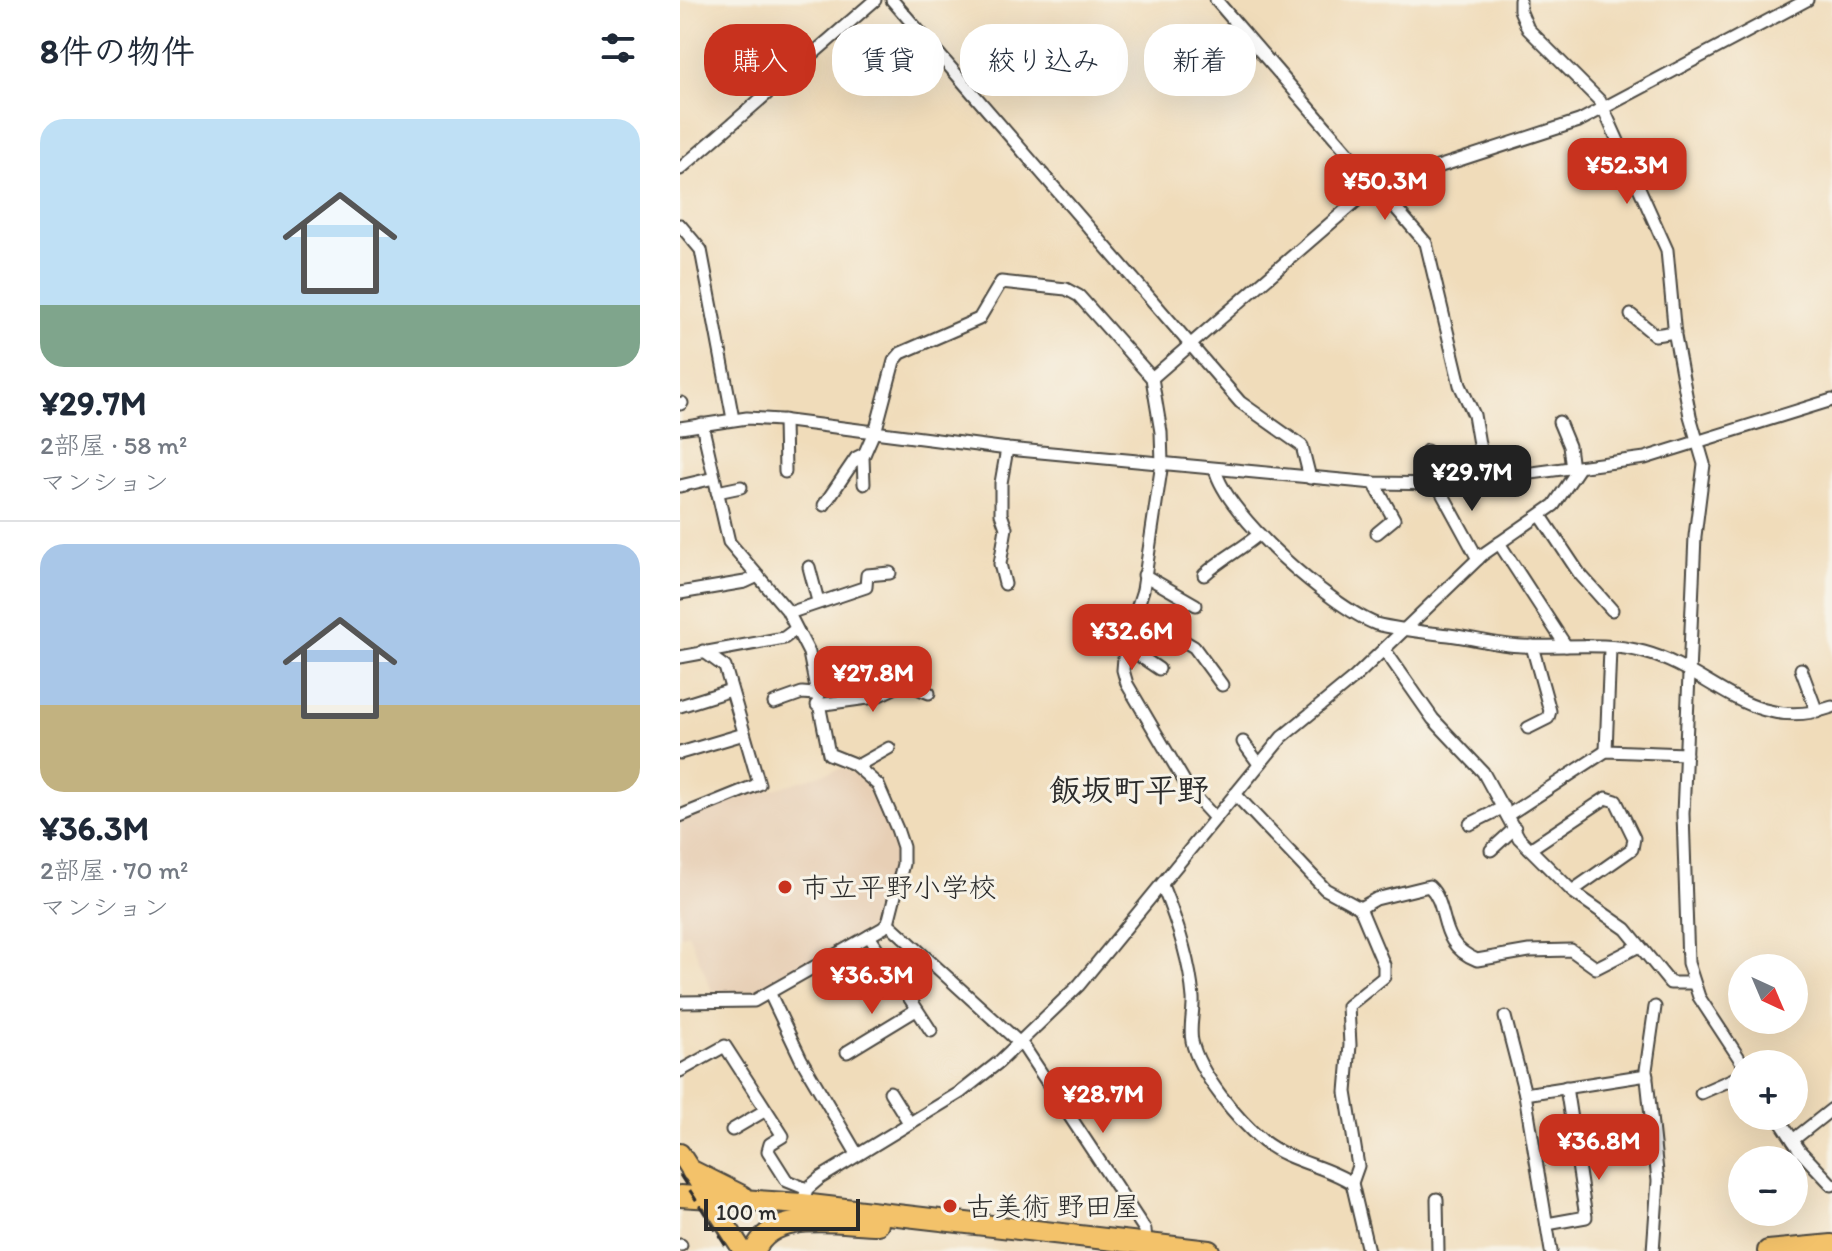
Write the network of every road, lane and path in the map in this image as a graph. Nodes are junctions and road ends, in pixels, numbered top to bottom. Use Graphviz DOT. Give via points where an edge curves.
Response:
graph roads {
  1 [pos="875,0"];
  2 [pos="892,0"];
  3 [pos="1216,0"];
  4 [pos="1520,0"];
  5 [pos="1807,0"];
  6 [pos="1603,108"];
  7 [pos="680,169"];
  8 [pos="1377,186"];
  9 [pos="680,225"];
  10 [pos="1631,315"];
  11 [pos="1675,332"];
  12 [pos="1189,346"];
  13 [pos="1152,378"];
  14 [pos="1832,400"];
  15 [pos="733,419"];
  16 [pos="784,420"];
  17 [pos="1559,422"];
  18 [pos="702,424"];
  19 [pos="680,428"];
  20 [pos="875,432"];
  21 [pos="1699,442"];
  22 [pos="1007,449"];
  23 [pos="1427,451"];
  24 [pos="864,454"];
  25 [pos="1162,463"];
  26 [pos="1215,469"];
  27 [pos="1575,469"];
  28 [pos="785,472"];
  29 [pos="714,478"];
  30 [pos="1310,478"];
  31 [pos="1485,479"];
  32 [pos="1374,483"];
  33 [pos="864,484"];
  34 [pos="1433,484"];
  35 [pos="680,486"];
  36 [pos="741,487"];
  37 [pos="717,492"];
  38 [pos="824,505"];
  39 [pos="1541,516"];
  40 [pos="1377,533"];
  41 [pos="1259,534"];
  42 [pos="1499,543"];
  43 [pos="1478,559"];
  44 [pos="809,567"];
  45 [pos="890,573"];
  46 [pos="1144,575"];
  47 [pos="1204,575"];
  48 [pos="758,576"];
  49 [pos="1005,584"];
  50 [pos="680,593"];
  51 [pos="818,601"];
  52 [pos="1196,605"];
  53 [pos="1612,610"];
  54 [pos="789,613"];
  55 [pos="1136,613"];
  56 [pos="796,629"];
  57 [pos="1402,630"];
  58 [pos="1126,641"];
  59 [pos="1100,642"];
  60 [pos="1532,646"];
  61 [pos="1566,646"];
  62 [pos="1384,649"];
  63 [pos="1610,649"];
  64 [pos="703,651"];
  65 [pos="680,657"];
  66 [pos="1159,669"];
  67 [pos="1801,669"];
  68 [pos="1687,671"];
  69 [pos="1222,685"];
  70 [pos="731,690"];
  71 [pos="929,693"];
  72 [pos="816,700"];
  73 [pos="774,703"];
  74 [pos="680,706"];
  75 [pos="1832,707"];
  76 [pos="1817,712"];
  77 [pos="1528,728"];
  78 [pos="744,734"];
  79 [pos="1243,742"];
  80 [pos="889,748"];
  81 [pos="1606,751"];
  82 [pos="680,753"];
  83 [pos="1686,754"];
  84 [pos="1259,764"];
  85 [pos="857,766"];
  86 [pos="1235,794"];
  87 [pos="1506,811"];
  88 [pos="680,816"];
  89 [pos="1215,818"];
  90 [pos="1470,824"];
  91 [pos="1515,828"];
  92 [pos="1530,849"];
  93 [pos="1491,850"];
  94 [pos="1162,885"];
  95 [pos="1572,891"];
  96 [pos="1360,908"];
  97 [pos="888,923"];
  98 [pos="869,936"];
  99 [pos="1639,946"];
  100 [pos="1693,983"];
  101 [pos="770,994"];
  102 [pos="680,1002"];
  103 [pos="1655,1007"];
  104 [pos="916,1010"];
  105 [pos="1505,1017"];
  106 [pos="931,1031"];
  107 [pos="1020,1042"];
  108 [pos="1734,1050"];
  109 [pos="847,1052"];
  110 [pos="680,1071"];
  111 [pos="1647,1075"];
  112 [pos="1728,1081"];
  113 [pos="1566,1087"];
  114 [pos="890,1092"];
  115 [pos="1701,1093"];
  116 [pos="1525,1094"];
  117 [pos="1832,1109"];
  118 [pos="766,1110"];
  119 [pos="910,1124"];
  120 [pos="732,1130"];
  121 [pos="1786,1130"];
  122 [pos="1793,1140"];
  123 [pos="680,1153"];
  124 [pos="857,1154"];
  125 [pos="692,1171"];
  126 [pos="1352,1183"];
  127 [pos="1832,1185"];
  128 [pos="680,1196"];
  129 [pos="805,1196"];
  130 [pos="1437,1199"];
  131 [pos="755,1201"];
  132 [pos="717,1206"];
  133 [pos="680,1209"];
  134 [pos="886,1224"];
  135 [pos="960,1224"];
  136 [pos="1547,1224"];
  137 [pos="1146,1243"];
  138 [pos="1832,1245"];
  139 [pos="1800,1250"];
  140 [pos="743,1251"];
  141 [pos="755,1251"];
  142 [pos="1209,1251"];
  143 [pos="1368,1251"];
  144 [pos="1438,1251"];
  145 [pos="1551,1251"];
  146 [pos="1653,1251"];
  147 [pos="1768,1251"];
  1 -- 7 [label="street"];
  2 -- 12 [label="street"];
  3 -- 8 [label="street"];
  4 -- 6 [label="street" via="1528,29"];
  5 -- 6 [label="street"];
  6 -- 8 [label="street" via="1559,129"];
  6 -- 11 [label="street" via="1667,250"];
  8 -- 12 [label="street"];
  8 -- 31 [label="street" via="1426,243 1460,385 1474,415"];
  9 -- 15 [label="street" via="701,250"];
  10 -- 11 [label="street" via="1655,335"];
  11 -- 21 [label="street"];
  12 -- 13 [label="street"];
  12 -- 30 [label="street" via="1240,402 1295,437 1306,454"];
  13 -- 20 [label="street" via="1079,296 1066,289 1001,282 979,319 911,346 894,361"];
  13 -- 25 [label="street"];
  14 -- 21 [label="street"];
  15 -- 16 [label="street"];
  15 -- 18 [label="street"];
  16 -- 20 [label="street"];
  16 -- 28 [label="street"];
  17 -- 27 [label="street"];
  18 -- 19 [label="street"];
  18 -- 29 [label="street"];
  20 -- 22 [label="street"];
  20 -- 24 [label="street"];
  21 -- 27 [label="street" via="1645,458"];
  21 -- 68 [label="street" via="1703,489"];
  22 -- 25 [label="street"];
  22 -- 49 [label="street" via="1001,483 1006,528 1000,564"];
  23 -- 34 [label="street"];
  24 -- 33 [label="street"];
  24 -- 38 [label="street"];
  25 -- 26 [label="street"];
  25 -- 46 [label="street"];
  26 -- 30 [label="street"];
  26 -- 41 [label="street"];
  27 -- 31 [label="street"];
  27 -- 39 [label="street" via="1554,505"];
  29 -- 35 [label="street"];
  29 -- 37 [label="street"];
  30 -- 32 [label="street"];
  31 -- 34 [label="street"];
  32 -- 34 [label="street"];
  32 -- 40 [label="street" via="1394,519"];
  34 -- 43 [label="street"];
  36 -- 37 [label="street"];
  37 -- 48 [label="street" via="729,542"];
  39 -- 42 [label="street"];
  39 -- 53 [label="street" via="1579,573"];
  41 -- 47 [label="street" via="1238,553 1224,555"];
  41 -- 57 [label="street" via="1356,616"];
  42 -- 43 [label="street"];
  42 -- 61 [label="street"];
  43 -- 57 [label="street"];
  44 -- 51 [label="street"];
  45 -- 51 [label="street" via="871,573 866,587"];
  46 -- 52 [label="street"];
  46 -- 55 [label="street"];
  48 -- 50 [label="street"];
  48 -- 54 [label="street"];
  51 -- 54 [label="street"];
  54 -- 56 [label="street"];
  55 -- 58 [label="street"];
  55 -- 69 [label="street" via="1194,647"];
  56 -- 64 [label="street" via="784,638"];
  56 -- 72 [label="street" via="809,653"];
  57 -- 60 [label="street"];
  57 -- 62 [label="street"];
  58 -- 59 [label="street"];
  58 -- 66 [label="street"];
  58 -- 89 [label="street" via="1123,670 1131,693 1190,791"];
  60 -- 61 [label="street"];
  60 -- 77 [label="street" via="1550,711 1548,718"];
  61 -- 63 [label="street"];
  62 -- 84 [label="street" via="1303,717"];
  62 -- 87 [label="street" via="1433,719 1470,754"];
  63 -- 68 [label="street" via="1641,651"];
  63 -- 81 [label="street"];
  64 -- 65 [label="street"];
  64 -- 70 [label="street" via="725,667"];
  67 -- 76 [label="street"];
  68 -- 76 [label="street" via="1746,706"];
  68 -- 83 [label="street"];
  70 -- 74 [label="street"];
  70 -- 78 [label="street"];
  71 -- 72 [label="street" via="905,683 875,697"];
  72 -- 73 [label="street" via="802,693"];
  72 -- 85 [label="street" via="829,754"];
  75 -- 76 [label="street"];
  78 -- 82 [label="street"];
  78 -- 88 [label="street" via="759,784"];
  79 -- 84 [label="street"];
  80 -- 85 [label="street"];
  81 -- 83 [label="street"];
  81 -- 87 [label="street"];
  83 -- 100 [label="street" via="1685,911"];
  84 -- 86 [label="street"];
  85 -- 97 [label="street" via="878,785 903,847"];
  86 -- 89 [label="street"];
  86 -- 96 [label="street" via="1325,889"];
  87 -- 90 [label="street"];
  87 -- 91 [label="street"];
  89 -- 94 [label="street"];
  91 -- 92 [label="street"];
  91 -- 93 [label="street"];
  92 -- 95 [label="street"];
  92 -- 95 [label="street" via="1606,798 1616,801 1634,838 1632,849"];
  94 -- 107 [label="street" via="1079,985"];
  94 -- 126 [label="street" via="1188,969 1192,1044 1222,1097 1265,1142"];
  95 -- 99 [label="street" via="1618,921"];
  96 -- 99 [label="street" via="1429,886 1447,935 1477,960 1571,950 1596,968"];
  96 -- 126 [label="street" via="1386,973 1348,1006 1346,1092 1357,1157"];
  97 -- 98 [label="street"];
  97 -- 107 [label="street"];
  98 -- 101 [label="street"];
  98 -- 104 [label="street"];
  99 -- 100 [label="street" via="1670,983"];
  100 -- 108 [label="street"];
  101 -- 102 [label="street" via="754,1001"];
  101 -- 124 [label="street"];
  103 -- 111 [label="street"];
  104 -- 106 [label="street"];
  104 -- 109 [label="street"];
  105 -- 116 [label="street"];
  107 -- 119 [label="street" via="961,1092"];
  107 -- 137 [label="street" via="1145,1230"];
  110 -- 118 [label="street" via="725,1046"];
  111 -- 113 [label="street"];
  111 -- 146 [label="street" via="1658,1181"];
  112 -- 115 [label="street"];
  113 -- 116 [label="street"];
  113 -- 136 [label="street" via="1586,1217"];
  114 -- 119 [label="street"];
  116 -- 136 [label="street"];
  117 -- 122 [label="street"];
  118 -- 120 [label="street"];
  118 -- 129 [label="street" via="783,1136 768,1151 787,1181"];
  119 -- 124 [label="street"];
  121 -- 122 [label="street"];
  122 -- 127 [label="street"];
  123 -- 125 [label="main road"];
  124 -- 129 [label="street"];
  125 -- 131 [label="highway"];
  125 -- 132 [label="main road"];
  126 -- 143 [label="street"];
  128 -- 132 [label="highway"];
  129 -- 131 [label="highway"];
  129 -- 135 [label="highway"];
  130 -- 144 [label="street"];
  131 -- 132 [label="highway"];
  132 -- 133 [label="highway"];
  132 -- 134 [label="highway"];
  132 -- 140 [label="main road"];
  134 -- 135 [label="highway"];
  134 -- 141 [label="highway" via="777,1226"];
  135 -- 137 [label="highway"];
  136 -- 145 [label="street"];
  137 -- 142 [label="highway"];
  138 -- 139 [label="highway"];
  139 -- 147 [label="highway"];
}
